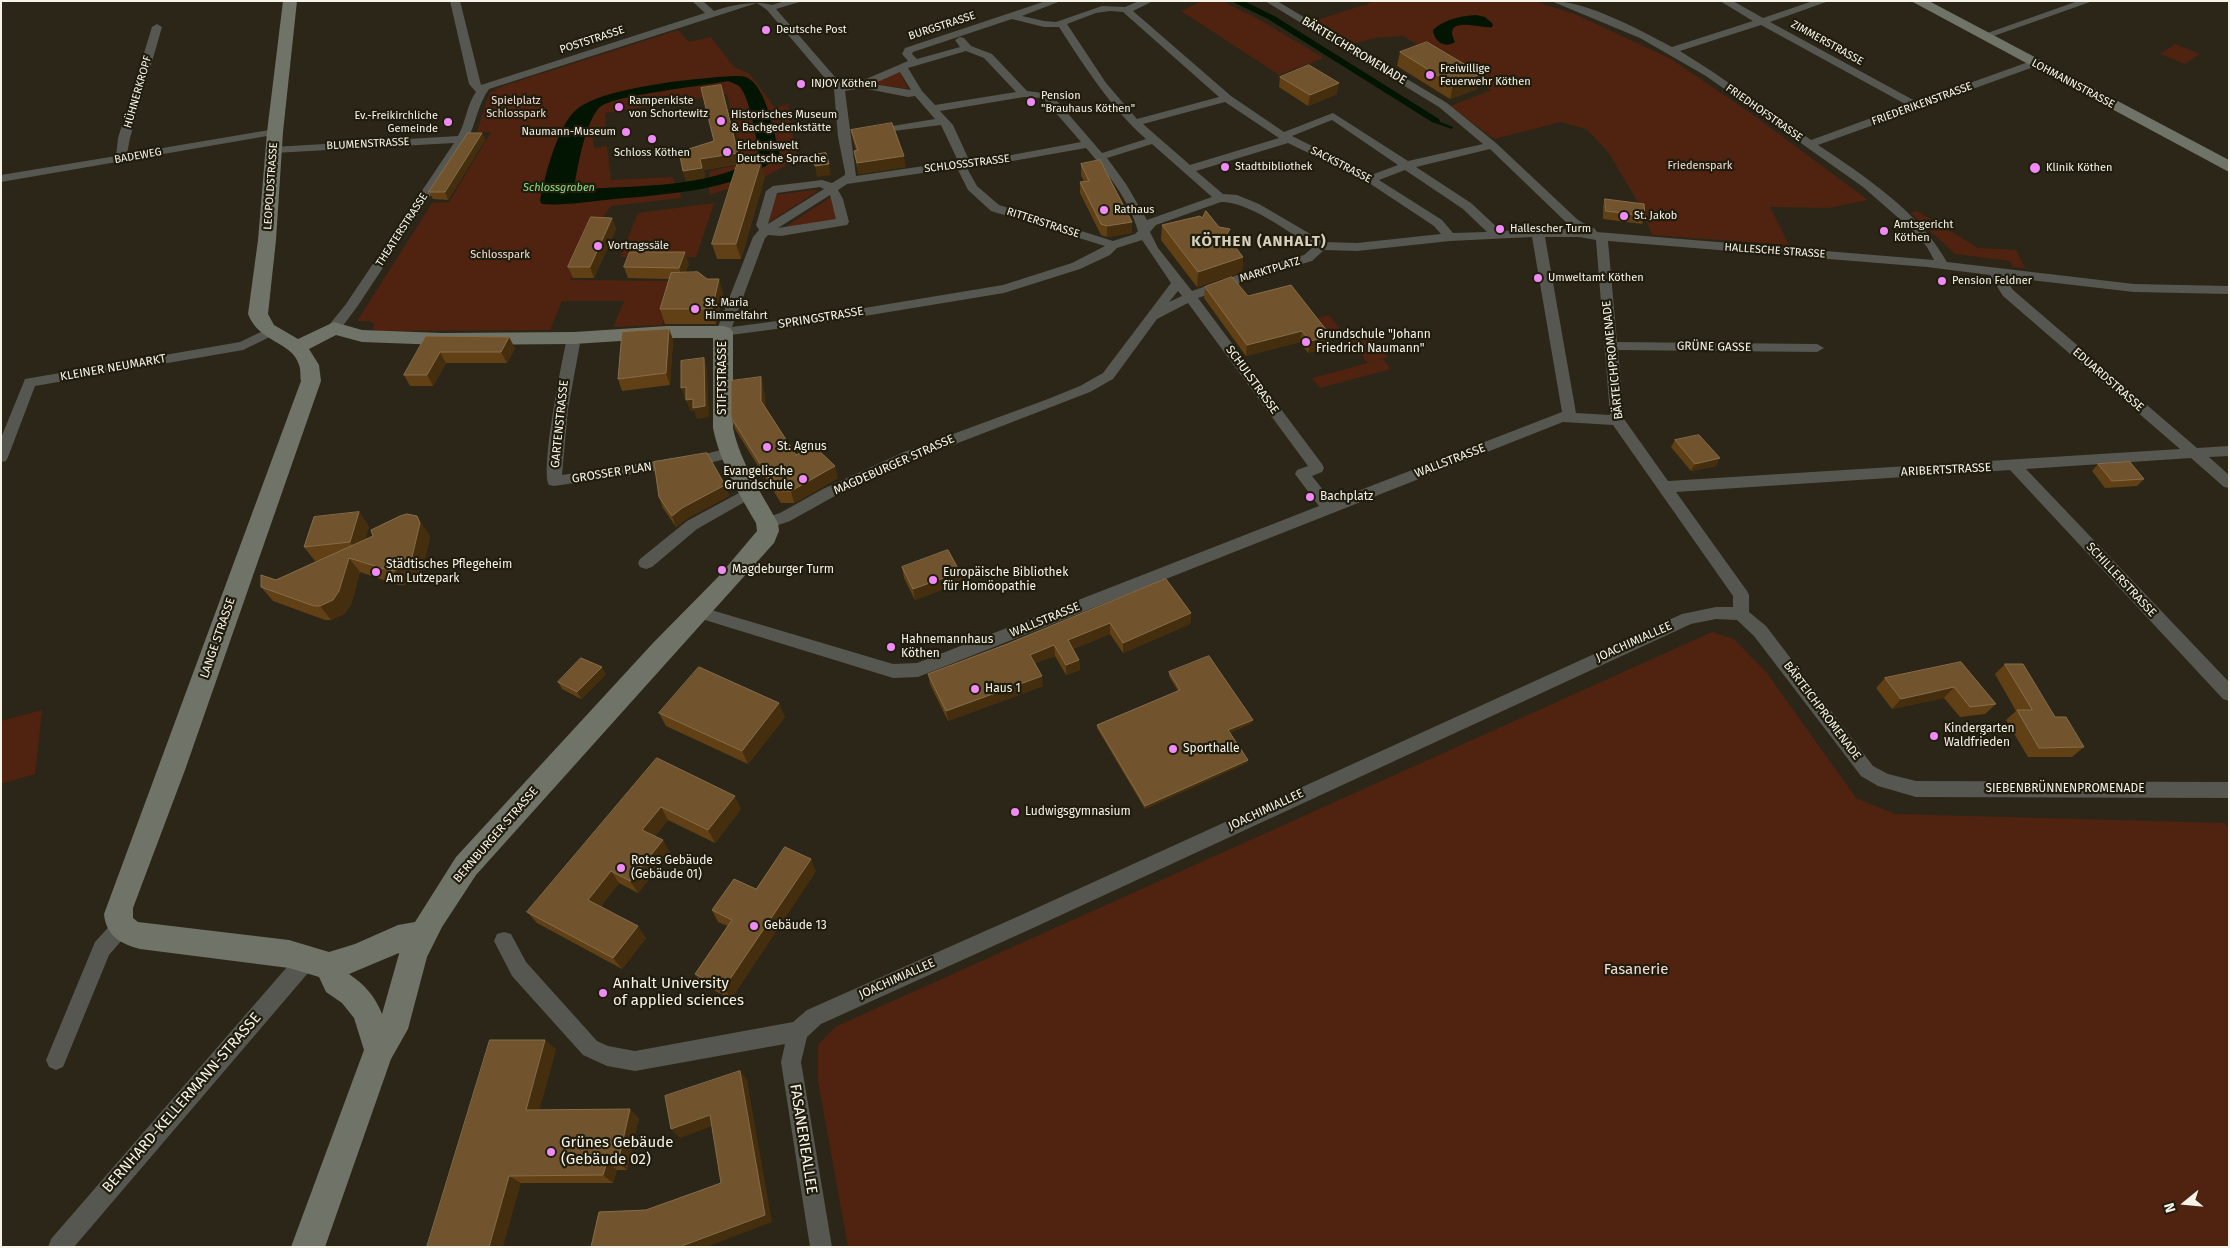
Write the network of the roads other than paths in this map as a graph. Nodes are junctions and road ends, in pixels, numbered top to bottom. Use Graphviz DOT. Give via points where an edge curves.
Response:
graph roads {
  1 [pos="290,1"];
  2 [pos="455,1"];
  3 [pos="697,1"];
  4 [pos="754,1"];
  5 [pos="760,1"];
  6 [pos="798,1"];
  7 [pos="1056,1"];
  8 [pos="1148,1"];
  9 [pos="1270,1"];
  10 [pos="1556,1"];
  11 [pos="1725,1"];
  12 [pos="1824,1"];
  13 [pos="1918,1"];
  14 [pos="2088,1"];
  15 [pos="1096,5"];
  16 [pos="770,8"];
  17 [pos="1126,10"];
  18 [pos="712,14"];
  19 [pos="1012,16"];
  20 [pos="1762,22"];
  21 [pos="1060,24"];
  22 [pos="157,27"];
  23 [pos="956,34"];
  24 [pos="1984,36"];
  25 [pos="967,48"];
  26 [pos="1672,50"];
  27 [pos="915,62"];
  28 [pos="2035,63"];
  29 [pos="903,68"];
  30 [pos="862,85"];
  31 [pos="1102,85"];
  32 [pos="839,89"];
  33 [pos="481,91"];
  34 [pos="918,93"];
  35 [pos="1024,94"];
  36 [pos="1227,98"];
  37 [pos="1117,103"];
  38 [pos="1918,106"];
  39 [pos="932,109"];
  40 [pos="944,121"];
  41 [pos="1135,123"];
  42 [pos="844,137"];
  43 [pos="1285,138"];
  44 [pos="462,139"];
  45 [pos="1154,140"];
  46 [pos="274,141"];
  47 [pos="1089,144"];
  48 [pos="1809,144"];
  49 [pos="1492,145"];
  50 [pos="1100,157"];
  51 [pos="121,158"];
  52 [pos="962,165"];
  53 [pos="1408,165"];
  54 [pos="2229,167"];
  55 [pos="1186,170"];
  56 [pos="1,179"];
  57 [pos="1370,179"];
  58 [pos="844,181"];
  59 [pos="832,188"];
  60 [pos="1220,198"];
  61 [pos="1143,230"];
  62 [pos="765,231"];
  63 [pos="1538,234"];
  64 [pos="1498,236"];
  65 [pos="1450,237"];
  66 [pos="1602,237"];
  67 [pos="1113,245"];
  68 [pos="1321,246"];
  69 [pos="1943,265"];
  70 [pos="1994,272"];
  71 [pos="1177,283"];
  72 [pos="2229,290"];
  73 [pos="1191,296"];
  74 [pos="1154,316"];
  75 [pos="334,328"];
  76 [pos="272,331"];
  77 [pos="723,332"];
  78 [pos="574,338"];
  79 [pos="1611,346"];
  80 [pos="1817,348"];
  81 [pos="299,349"];
  82 [pos="1570,416"];
  83 [pos="1617,420"];
  84 [pos="2229,451"];
  85 [pos="729,453"];
  86 [pos="2193,454"];
  87 [pos="1,457"];
  88 [pos="2014,466"];
  89 [pos="554,481"];
  90 [pos="2229,483"];
  91 [pos="1664,487"];
  92 [pos="750,492"];
  93 [pos="1330,508"];
  94 [pos="767,523"];
  95 [pos="646,563"];
  96 [pos="698,612"];
  97 [pos="1741,614"];
  98 [pos="2229,694"];
  99 [pos="1902,786"];
  100 [pos="2229,790"];
  101 [pos="121,927"];
  102 [pos="423,934"];
  103 [pos="504,941"];
  104 [pos="318,963"];
  105 [pos="798,1031"];
  106 [pos="379,1050"];
  107 [pos="56,1060"];
  108 [pos="59,1247"];
  109 [pos="308,1247"];
  110 [pos="821,1247"];
  1 -- 46 [label="main road, LEOPOLDSTRASSE"];
  2 -- 33 [label="street" via="474,84"];
  3 -- 18 [label="street"];
  4 -- 18 [label="street, POSTSTRASSE"];
  5 -- 16 [label="street"];
  6 -- 16 [label="street"];
  7 -- 19 [label="street, BURGSTRASSE"];
  8 -- 17 [label="street"];
  9 -- 49 [label="street, BÄRTEICHPROMENADE" via="1443,105"];
  10 -- 26 [label="street, FRIEDHOFSTRASSE"];
  11 -- 20 [label="street, ZIMMERSTRASSE"];
  12 -- 20 [label="street"];
  13 -- 24 [label="main road, LOHMANNSTRASSE"];
  14 -- 24 [label="street"];
  15 -- 17 [label="street"];
  15 -- 21 [label="street"];
  16 -- 32 [label="street"];
  17 -- 36 [label="street, SACKSTRASSE"];
  18 -- 33 [label="street, POSTSTRASSE" via="494,84"];
  19 -- 21 [label="street"];
  19 -- 23 [label="street, BURGSTRASSE"];
  20 -- 26 [label="street"];
  20 -- 38 [label="street, ZIMMERSTRASSE"];
  21 -- 31 [label="street"];
  22 -- 51 [label="street, HÜHNERKROPF"];
  23 -- 25 [label="street"];
  23 -- 27 [label="street, BURGSTRASSE" via="909,50 907,54"];
  24 -- 28 [label="main road, LOHMANNSTRASSE"];
  25 -- 27 [label="street"];
  25 -- 35 [label="street" via="988,56"];
  26 -- 48 [label="street, FRIEDHOFSTRASSE"];
  27 -- 29 [label="street"];
  28 -- 38 [label="street, FRIEDERIKENSTRASSE"];
  28 -- 54 [label="main road, LOHMANNSTRASSE"];
  29 -- 30 [label="street"];
  29 -- 34 [label="street, RITTERSTRASSE"];
  30 -- 32 [label="street"];
  30 -- 34 [label="street"];
  31 -- 37 [label="street"];
  32 -- 42 [label="street"];
  33 -- 44 [label="street, THEATERSTRASSE"];
  34 -- 39 [label="street, RITTERSTRASSE"];
  35 -- 39 [label="street"];
  35 -- 47 [label="street" via="1047,96"];
  36 -- 41 [label="street"];
  36 -- 43 [label="street, SACKSTRASSE"];
  37 -- 41 [label="street"];
  38 -- 48 [label="street, FRIEDERIKENSTRASSE"];
  39 -- 40 [label="street, RITTERSTRASSE"];
  40 -- 42 [label="street"];
  40 -- 52 [label="street, RITTERSTRASSE" via="964,159"];
  41 -- 45 [label="street"];
  42 -- 58 [label="street" via="851,172"];
  43 -- 53 [label="street" via="1333,116"];
  43 -- 55 [label="street"];
  43 -- 57 [label="street, SACKSTRASSE"];
  44 -- 46 [label="street, BLUMENSTRASSE"];
  44 -- 75 [label="street, THEATERSTRASSE"];
  45 -- 50 [label="street"];
  45 -- 55 [label="street"];
  46 -- 51 [label="street, BADEWEG"];
  46 -- 76 [label="main road, LEOPOLDSTRASSE" via="258,314 260,322"];
  47 -- 50 [label="street"];
  47 -- 52 [label="street, SCHLOSSSTRASSE"];
  48 -- 69 [label="street, FRIEDHOFSTRASSE" via="1904,217 1929,242"];
  49 -- 53 [label="street"];
  49 -- 66 [label="street, BÄRTEICHPROMENADE" via="1574,223"];
  50 -- 61 [label="street" via="1131,202"];
  51 -- 56 [label="street, BADEWEG"];
  52 -- 58 [label="street, SCHLOSSSTRASSE"];
  52 -- 67 [label="street, RITTERSTRASSE" via="972,188 995,208"];
  53 -- 57 [label="street"];
  53 -- 64 [label="street" via="1467,206"];
  55 -- 60 [label="street"];
  57 -- 65 [label="street, SACKSTRASSE" via="1438,223"];
  58 -- 59 [label="street"];
  59 -- 62 [label="street"];
  59 -- 62 [label="street" via="822,183 773,190 762,226"];
  59 -- 62 [label="street" via="843,222 780,232"];
  60 -- 61 [label="street" via="1152,222"];
  60 -- 68 [label="street" via="1233,198 1256,207"];
  61 -- 67 [label="street, SPRINGSTRASSE" via="1134,240"];
  61 -- 71 [label="street"];
  62 -- 77 [label="street, STIFTSTRASSE" via="759,237"];
  63 -- 64 [label="street, HALLESCHE STRASSE"];
  63 -- 66 [label="street, HALLESCHE STRASSE" via="1579,233"];
  63 -- 82 [label="street"];
  64 -- 65 [label="street, HALLESCHE STRASSE"];
  65 -- 68 [label="street, HALLESCHE STRASSE" via="1385,245"];
  66 -- 69 [label="street, HALLESCHE STRASSE"];
  66 -- 79 [label="street, BÄRTEICHPROMENADE"];
  67 -- 77 [label="street, SPRINGSTRASSE" via="1106,252 1076,266 1033,282 822,319"];
  68 -- 73 [label="street, MARKTPLATZ" via="1308,258"];
  69 -- 70 [label="street, HALLESCHE STRASSE"];
  70 -- 72 [label="street, HALLESCHE STRASSE" via="2134,288"];
  70 -- 86 [label="street, EDUARDSTRASSE" via="2008,293"];
  71 -- 73 [label="street"];
  71 -- 74 [label="street, MAGDEBURGER STRASSE"];
  73 -- 74 [label="street, MAGDEBURGER STRASSE"];
  73 -- 93 [label="street, SCHULSTRASSE" via="1317,468 1302,474"];
  74 -- 94 [label="street, MAGDEBURGER STRASSE" via="1108,376 1098,382 909,456 836,489 786,517"];
  75 -- 78 [label="main road, SPRINGSTRASSE" via="376,338"];
  75 -- 81 [label="main road, THEATERSTRASSE"];
  76 -- 81 [label="main road, LEOPOLDSTRASSE"];
  76 -- 87 [label="street, KLEINER NEUMARKT" via="243,346 30,382"];
  77 -- 78 [label="main road, SPRINGSTRASSE"];
  77 -- 85 [label="main road, STIFTSTRASSE" via="723,428"];
  78 -- 89 [label="street, GARTENSTRASSE" via="564,375"];
  79 -- 80 [label="street, GRÜNE GASSE"];
  79 -- 83 [label="street, BÄRTEICHPROMENADE"];
  81 -- 101 [label="main road, LANGE STRASSE" via="310,364 308,392 122,901 118,914"];
  82 -- 83 [label="street, WALLSTRASSE"];
  82 -- 93 [label="street, WALLSTRASSE"];
  83 -- 91 [label="street, BÄRTEICHPROMENADE"];
  84 -- 86 [label="street, ARIBERTSTRASSE"];
  85 -- 89 [label="street, GROSSER PLAN"];
  85 -- 92 [label="main road, STIFTSTRASSE"];
  86 -- 88 [label="street, ARIBERTSTRASSE"];
  86 -- 90 [label="street, EDUARDSTRASSE"];
  88 -- 91 [label="street, ARIBERTSTRASSE"];
  88 -- 98 [label="street, SCHILLERSTRASSE"];
  91 -- 97 [label="street, BÄRTEICHPROMENADE" via="1741,595"];
  92 -- 94 [label="main road, STIFTSTRASSE"];
  92 -- 95 [label="street" via="692,525"];
  93 -- 96 [label="street, WALLSTRASSE" via="918,670 893,671"];
  94 -- 96 [label="main road" via="766,537"];
  96 -- 102 [label="main road, BERNBURGER STRASSE" via="466,866"];
  97 -- 99 [label="street, BÄRTEICHPROMENADE" via="1760,631 1867,771"];
  97 -- 105 [label="street, JOACHIMIALLEE" via="1716,613 1688,618 814,1016"];
  99 -- 100 [label="street, SIEBENBRÜNNENPROMENADE" via="1916,789"];
  101 -- 104 [label="main road" via="140,936 289,954"];
  101 -- 107 [label="street" via="102,949"];
  102 -- 104 [label="main road" via="398,939 359,957"];
  102 -- 106 [label="main road, BERNBURGER STRASSE" via="411,961 393,1029"];
  103 -- 105 [label="street" via="519,969 590,1048 607,1056 635,1061"];
  104 -- 106 [label="main road" via="365,1008"];
  104 -- 108 [label="street, BERNHARD-KELLERMANN-STRASSE"];
  105 -- 110 [label="street, FASANERIEALLEE" via="791,1062"];
  106 -- 109 [label="main road, BERNBURGER STRASSE"];
}
